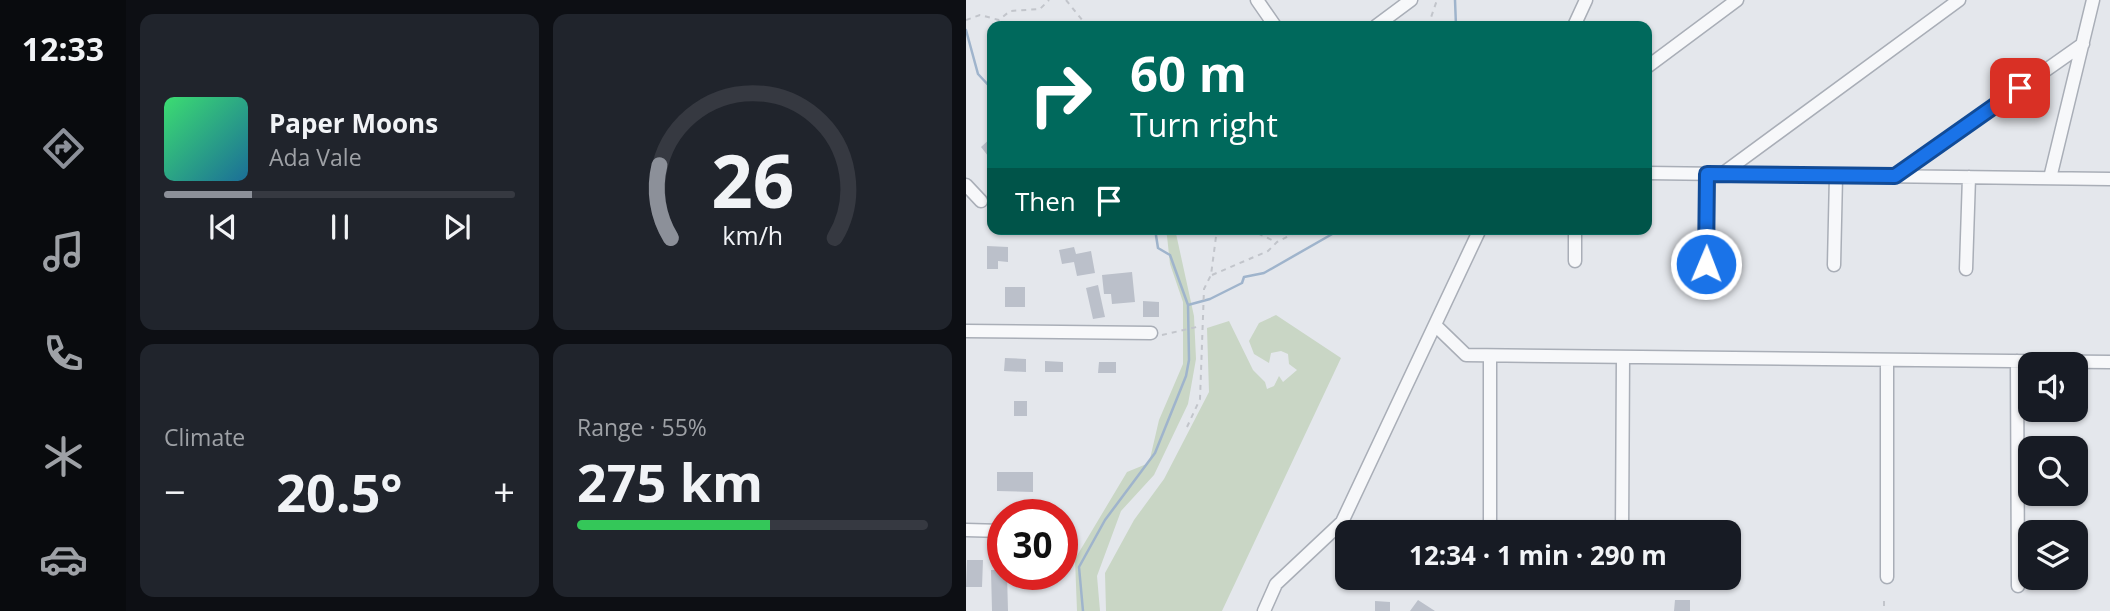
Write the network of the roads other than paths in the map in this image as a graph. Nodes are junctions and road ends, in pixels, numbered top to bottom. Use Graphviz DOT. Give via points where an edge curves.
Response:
graph roads {
  1 [pos="1257,0"];
  2 [pos="1411,0"];
  3 [pos="1586,0"];
  4 [pos="1737,0"];
  5 [pos="1959,0"];
  6 [pos="2093,0"];
  7 [pos="1272,21"];
  8 [pos="1383,21"];
  9 [pos="1576,21"];
  10 [pos="2082,44"];
  11 [pos="1652,63"];
  12 [pos="1652,173"];
  13 [pos="1707,174"];
  14 [pos="1721,174"];
  15 [pos="1836,176"];
  16 [pos="1895,176"];
  17 [pos="1969,177"];
  18 [pos="2050,178"];
  19 [pos="2110,179"];
  20 [pos="966,185"];
  21 [pos="981,201"];
  22 [pos="1476,235"];
  23 [pos="1575,235"];
  24 [pos="1575,261"];
  25 [pos="1706,264"];
  26 [pos="1833,265"];
  27 [pos="1966,269"];
  28 [pos="1434,325"];
  29 [pos="966,331"];
  30 [pos="1151,333"];
  31 [pos="1490,356"];
  32 [pos="1623,357"];
  33 [pos="1887,360"];
  34 [pos="2017,361"];
  35 [pos="2110,362"];
  36 [pos="1490,520"];
  37 [pos="1622,520"];
  38 [pos="966,530"];
  39 [pos="987,531"];
  40 [pos="1888,577"];
  41 [pos="2018,586"];
  42 [pos="1264,611"];
  1 -- 7 [label="street"];
  2 -- 8 [label="street"];
  3 -- 9 [label="street"];
  4 -- 11 [label="street"];
  5 -- 14 [label="street"];
  6 -- 10 [label="street"];
  10 -- 16 [label="street"];
  10 -- 18 [label="street"];
  12 -- 13 [label="street"];
  13 -- 14 [label="street"];
  13 -- 25 [label="street"];
  14 -- 15 [label="street"];
  15 -- 16 [label="street"];
  15 -- 26 [label="street"];
  16 -- 17 [label="street"];
  17 -- 18 [label="street"];
  17 -- 27 [label="street"];
  18 -- 19 [label="street"];
  20 -- 21 [label="street"];
  22 -- 28 [label="street"];
  23 -- 24 [label="street"];
  28 -- 31 [label="street" via="1466,355"];
  28 -- 42 [label="street" via="1342,522 1276,584"];
  29 -- 30 [label="street"];
  31 -- 32 [label="street"];
  31 -- 36 [label="street"];
  32 -- 33 [label="street"];
  32 -- 37 [label="street"];
  33 -- 34 [label="street"];
  33 -- 40 [label="street"];
  34 -- 35 [label="street"];
  34 -- 41 [label="street"];
  38 -- 39 [label="street"];
}
